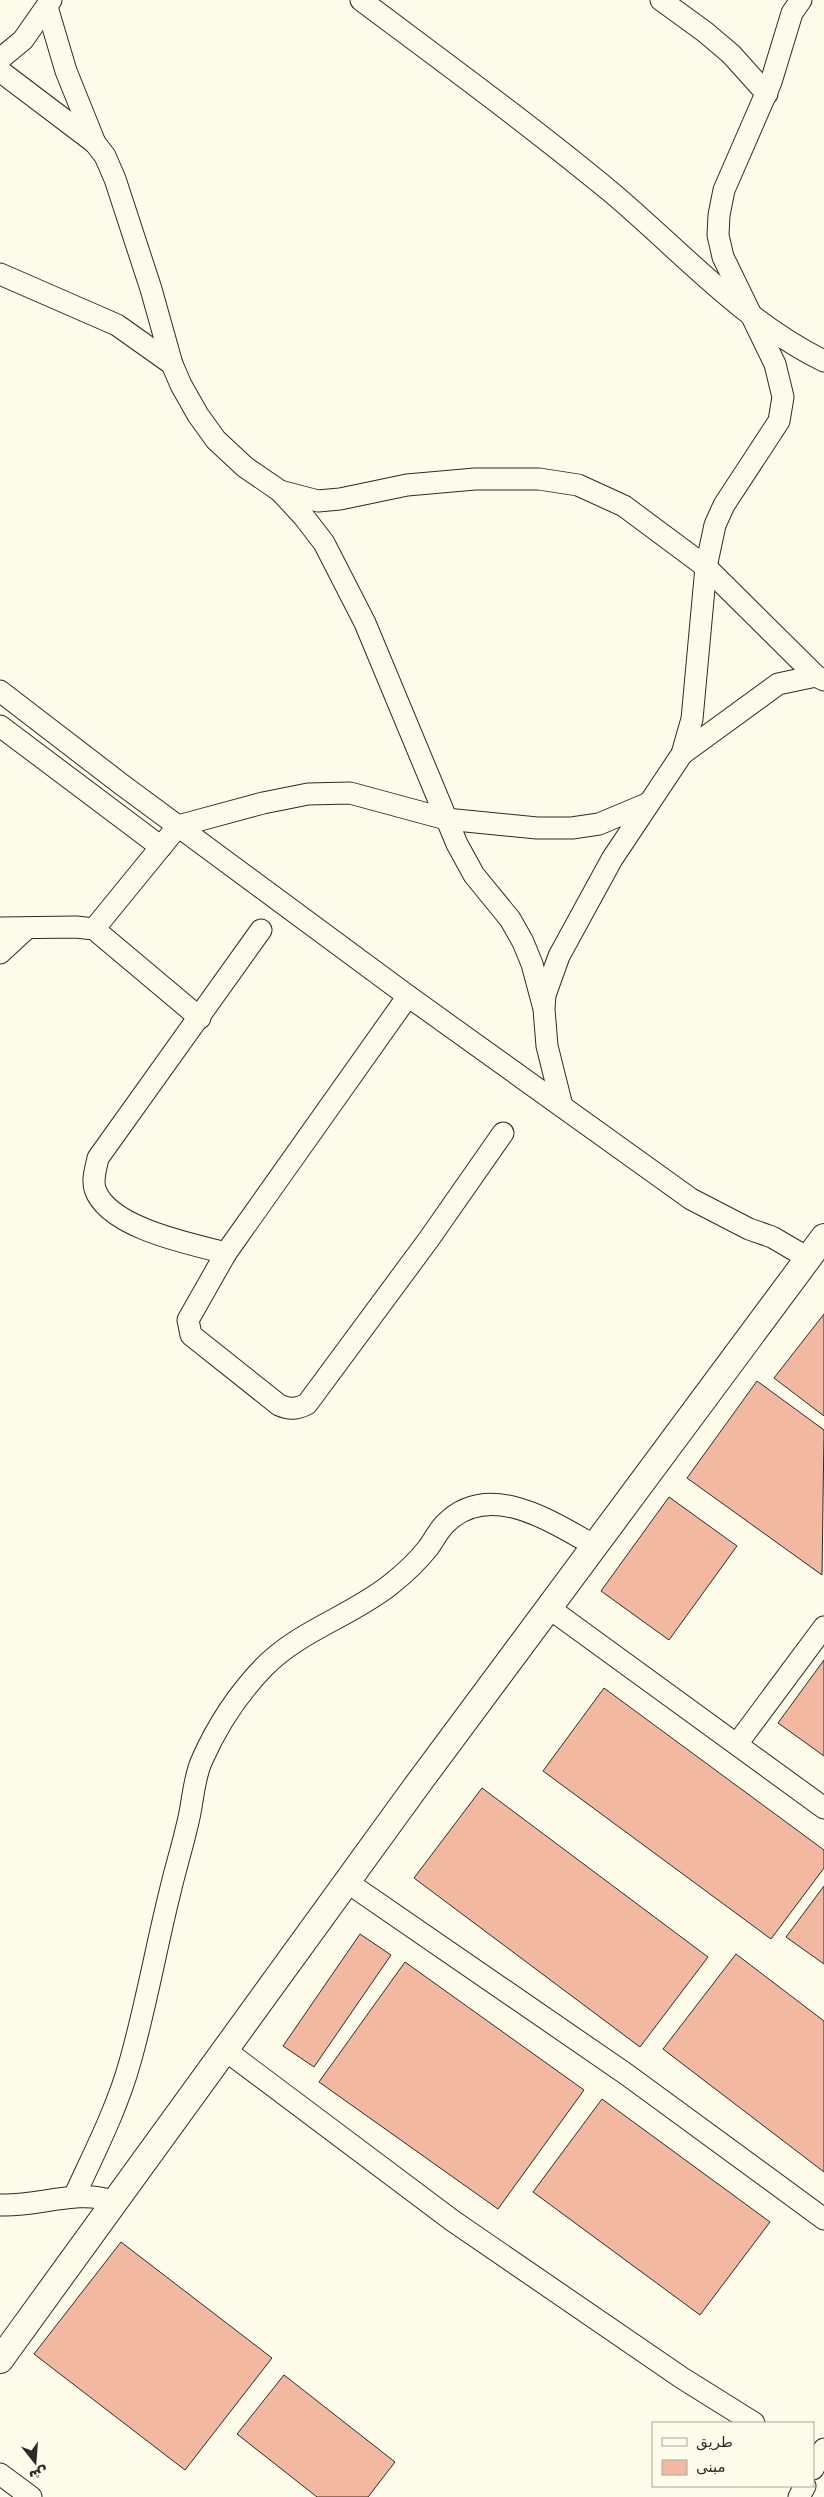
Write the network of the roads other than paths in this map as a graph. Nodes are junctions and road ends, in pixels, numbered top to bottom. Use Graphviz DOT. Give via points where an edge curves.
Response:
graph roads {
  1 [pos="361,0"];
  2 [pos="661,0"];
  3 [pos="801,0"];
  4 [pos="49,4"];
  5 [pos="0,59"];
  6 [pos="0,70"];
  7 [pos="767,94"];
  8 [pos="95,143"];
  9 [pos="0,274"];
  10 [pos="752,316"];
  11 [pos="824,361"];
  12 [pos="172,364"];
  13 [pos="280,491"];
  14 [pos="706,567"];
  15 [pos="820,678"];
  16 [pos="0,692"];
  17 [pos="0,726"];
  18 [pos="682,754"];
  19 [pos="649,803"];
  20 [pos="446,819"];
  21 [pos="178,826"];
  22 [pos="161,847"];
  23 [pos="0,928"];
  24 [pos="27,928"];
  25 [pos="94,929"];
  26 [pos="261,930"];
  27 [pos="0,954"];
  28 [pos="408,996"];
  29 [pos="544,1009"];
  30 [pos="200,1018"];
  31 [pos="562,1106"];
  32 [pos="503,1133"];
  33 [pos="819,1248"];
  34 [pos="226,1253"];
  35 [pos="595,1546"];
  36 [pos="549,1608"];
  37 [pos="824,1627"];
  38 [pos="737,1744"];
  39 [pos="824,1808"];
  40 [pos="347,1882"];
  41 [pos="225,2050"];
  42 [pos="74,2197"];
  43 [pos="116,2202"];
  44 [pos="0,2205"];
  45 [pos="824,2219"];
  46 [pos="0,2360"];
  47 [pos="752,2422"];
  48 [pos="0,2474"];
  49 [pos="32,2497"];
  1 -- 10 [label="street" via="612,193"];
  2 -- 7 [label="street" via="731,54"];
  3 -- 7 [label="street" via="792,13"];
  4 -- 5 [label="street" via="23,40"];
  4 -- 8 [label="street" via="57,47"];
  6 -- 8 [label="street"];
  7 -- 10 [label="street" via="724,190 719,215 718,236 723,257"];
  8 -- 12 [label="street" via="115,179"];
  9 -- 12 [label="street" via="117,325"];
  10 -- 11 [label="street"];
  10 -- 14 [label="street" via="775,364 783,397 779,421 724,505 715,525"];
  12 -- 13 [label="street" via="198,415 216,440 245,467"];
  13 -- 14 [label="street" via="318,500 475,479 540,479 578,485 624,506"];
  13 -- 20 [label="street" via="324,543 365,623"];
  14 -- 15 [label="street"];
  14 -- 18 [label="street" via="692,719"];
  15 -- 18 [label="street" via="778,684"];
  16 -- 21 [label="street"];
  17 -- 22 [label="street"];
  18 -- 19 [label="street"];
  19 -- 20 [label="street" via="599,824 572,828 536,828"];
  19 -- 29 [label="street" via="612,858 559,956 545,995"];
  20 -- 21 [label="street" via="350,793 308,794"];
  20 -- 29 [label="street" via="474,875 510,919 523,942"];
  21 -- 22 [label="street"];
  21 -- 28 [label="street"];
  22 -- 25 [label="street"];
  23 -- 24 [label="street"];
  24 -- 25 [label="street" via="76,926"];
  24 -- 27 [label="street"];
  25 -- 30 [label="street"];
  26 -- 30 [label="street"];
  28 -- 31 [label="street"];
  28 -- 34 [label="street"];
  29 -- 31 [label="street" via="547,1046"];
  30 -- 34 [label="street" via="98,1158 95,1188 113,1211 141,1228"];
  31 -- 33 [label="street" via="691,1199 772,1237"];
  32 -- 34 [label="street" via="313,1396 298,1408 288,1409 279,1405 191,1335 188,1320"];
  33 -- 35 [label="main road"];
  35 -- 36 [label="main road"];
  35 -- 42 [label="street" via="527,1511 499,1504 480,1505 459,1512 443,1525 428,1548 405,1573 351,1612 288,1647 265,1666 241,1694 220,1723 200,1762 130,2064 118,2100"];
  36 -- 38 [label="street"];
  36 -- 40 [label="main road"];
  37 -- 38 [label="street"];
  38 -- 39 [label="street"];
  40 -- 41 [label="main road"];
  40 -- 45 [label="street" via="626,2074"];
  41 -- 43 [label="main road"];
  41 -- 47 [label="street" via="454,2221 682,2378"];
  42 -- 43 [label="street" via="94,2196"];
  42 -- 44 [label="street"];
  43 -- 46 [label="main road"];
  48 -- 49 [label="street"];
}
